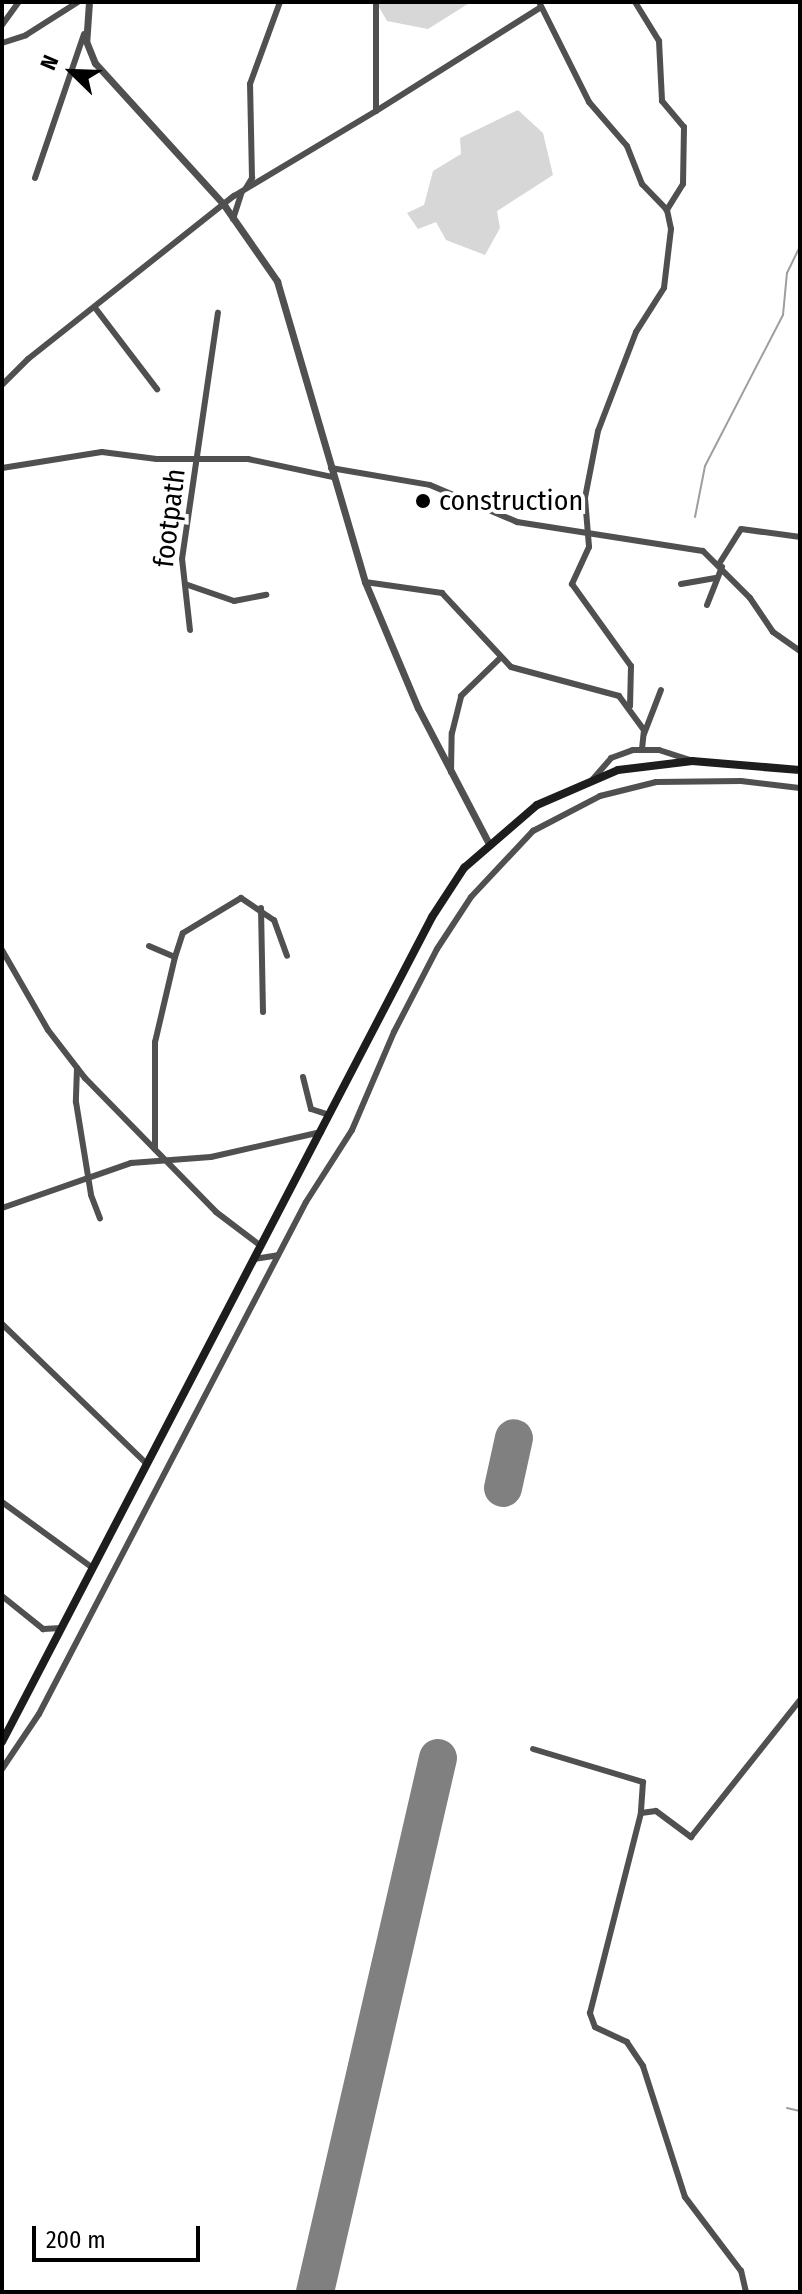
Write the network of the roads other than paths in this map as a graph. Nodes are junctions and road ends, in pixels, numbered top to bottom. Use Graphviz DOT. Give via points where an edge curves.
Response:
graph roads {
  1 [pos="19,2"];
  2 [pos="61,2"];
  3 [pos="78,2"];
  4 [pos="89,2"];
  5 [pos="280,2"];
  6 [pos="376,2"];
  7 [pos="635,2"];
  8 [pos="540,4"];
  9 [pos="68,9"];
  10 [pos="2,25"];
  11 [pos="85,32"];
  12 [pos="2,43"];
  13 [pos="376,111"];
  14 [pos="35,178"];
  15 [pos="244,190"];
  16 [pos="224,205"];
  17 [pos="667,210"];
  18 [pos="233,219"];
  19 [pos="96,309"];
  20 [pos="218,313"];
  21 [pos="2,385"];
  22 [pos="157,389"];
  23 [pos="200,457"];
  24 [pos="2,468"];
  25 [pos="331,468"];
  26 [pos="333,477"];
  27 [pos="588,536"];
  28 [pos="800,537"];
  29 [pos="721,566"];
  30 [pos="715,578"];
  31 [pos="365,582"];
  32 [pos="185,584"];
  33 [pos="681,584"];
  34 [pos="266,595"];
  35 [pos="707,605"];
  36 [pos="190,630"];
  37 [pos="800,651"];
  38 [pos="499,659"];
  39 [pos="661,690"];
  40 [pos="630,706"];
  41 [pos="644,734"];
  42 [pos="642,749"];
  43 [pos="692,761"];
  44 [pos="800,770"];
  45 [pos="451,775"];
  46 [pos="593,779"];
  47 [pos="800,788"];
  48 [pos="488,842"];
  49 [pos="261,908"];
  50 [pos="149,946"];
  51 [pos="2,950"];
  52 [pos="287,956"];
  53 [pos="175,957"];
  54 [pos="263,1012"];
  55 [pos="77,1068"];
  56 [pos="303,1077"];
  57 [pos="329,1115"];
  58 [pos="321,1132"];
  59 [pos="155,1149"];
  60 [pos="164,1159"];
  61 [pos="88,1177"];
  62 [pos="2,1208"];
  63 [pos="100,1218"];
  64 [pos="261,1246"];
  65 [pos="278,1255"];
  66 [pos="254,1259"];
  67 [pos="2,1324"];
  68 [pos="147,1464"];
  69 [pos="2,1502"];
  70 [pos="93,1568"];
  71 [pos="2,1596"];
  72 [pos="62,1628"];
  73 [pos="800,1700"];
  74 [pos="2,1742"];
  75 [pos="533,1749"];
  76 [pos="2,1769"];
  77 [pos="641,1813"];
  78 [pos="746,2292"];
  1 -- 10 [label="street"];
  2 -- 9 [label="street"];
  3 -- 9 [label="street"];
  4 -- 11 [label="street"];
  5 -- 15 [label="street" via="250,84 252,178"];
  6 -- 13 [label="street"];
  7 -- 17 [label="street" via="659,41 662,101 684,127 683,184"];
  8 -- 13 [label="street"];
  8 -- 17 [label="street" via="589,102 627,146 645,189"];
  9 -- 12 [label="street"];
  11 -- 14 [label="street"];
  11 -- 16 [label="street" via="101,70"];
  13 -- 15 [label="street"];
  15 -- 16 [label="street"];
  15 -- 18 [label="street"];
  16 -- 18 [label="street"];
  16 -- 19 [label="street"];
  17 -- 27 [label="street" via="672,246 664,288 636,332 598,431 585,498"];
  18 -- 25 [label="street" via="281,291"];
  19 -- 21 [label="street"];
  19 -- 22 [label="street"];
  20 -- 23 [label="street, footpath" via="201,408"];
  23 -- 24 [label="street" via="89,452"];
  23 -- 26 [label="street" via="248,459"];
  23 -- 32 [label="street, footpath" via="183,550"];
  25 -- 26 [label="street"];
  25 -- 27 [label="street" via="430,485 497,516"];
  26 -- 31 [label="street"];
  27 -- 29 [label="street" via="688,546"];
  27 -- 40 [label="street" via="573,592 631,666"];
  28 -- 29 [label="street" via="741,529"];
  29 -- 30 [label="street"];
  29 -- 37 [label="street" via="773,632"];
  30 -- 33 [label="street"];
  30 -- 35 [label="street"];
  31 -- 38 [label="street" via="447,596"];
  31 -- 45 [label="street"];
  32 -- 34 [label="street, footpath" via="234,601"];
  32 -- 36 [label="street, footpath"];
  38 -- 40 [label="street" via="515,669 608,691"];
  38 -- 45 [label="street" via="461,696 452,733"];
  39 -- 41 [label="street"];
  40 -- 41 [label="street"];
  41 -- 42 [label="street"];
  42 -- 43 [label="street"];
  42 -- 46 [label="street" via="611,758"];
  43 -- 44 [label="main road"];
  43 -- 46 [label="main road" via="637,766"];
  45 -- 48 [label="street"];
  46 -- 48 [label="main road" via="537,805"];
  47 -- 65 [label="street" via="741,781 656,782 600,796 557,815 508,853 451,924 394,1032 352,1130"];
  48 -- 57 [label="main road" via="432,917"];
  49 -- 52 [label="street" via="274,920"];
  49 -- 53 [label="street" via="241,898 183,933"];
  49 -- 54 [label="street"];
  50 -- 53 [label="street"];
  51 -- 55 [label="street" via="48,1030"];
  53 -- 59 [label="street" via="155,1042"];
  55 -- 59 [label="street"];
  55 -- 61 [label="street"];
  56 -- 57 [label="street" via="311,1109"];
  57 -- 58 [label="main road"];
  58 -- 60 [label="street" via="211,1157"];
  58 -- 64 [label="main road"];
  59 -- 60 [label="street"];
  60 -- 61 [label="street"];
  60 -- 64 [label="street"];
  61 -- 62 [label="street"];
  61 -- 63 [label="street"];
  64 -- 66 [label="main road"];
  65 -- 66 [label="street"];
  65 -- 76 [label="street" via="39,1714"];
  66 -- 68 [label="main road"];
  67 -- 68 [label="street"];
  68 -- 70 [label="main road"];
  69 -- 70 [label="street"];
  70 -- 72 [label="main road"];
  71 -- 72 [label="street" via="43,1629"];
  72 -- 74 [label="main road"];
  73 -- 77 [label="street" via="691,1837 656,1811"];
  75 -- 77 [label="street" via="643,1782"];
  77 -- 78 [label="street" via="590,2019 600,2031 627,2042 643,2066 685,2197 741,2271"];
}
